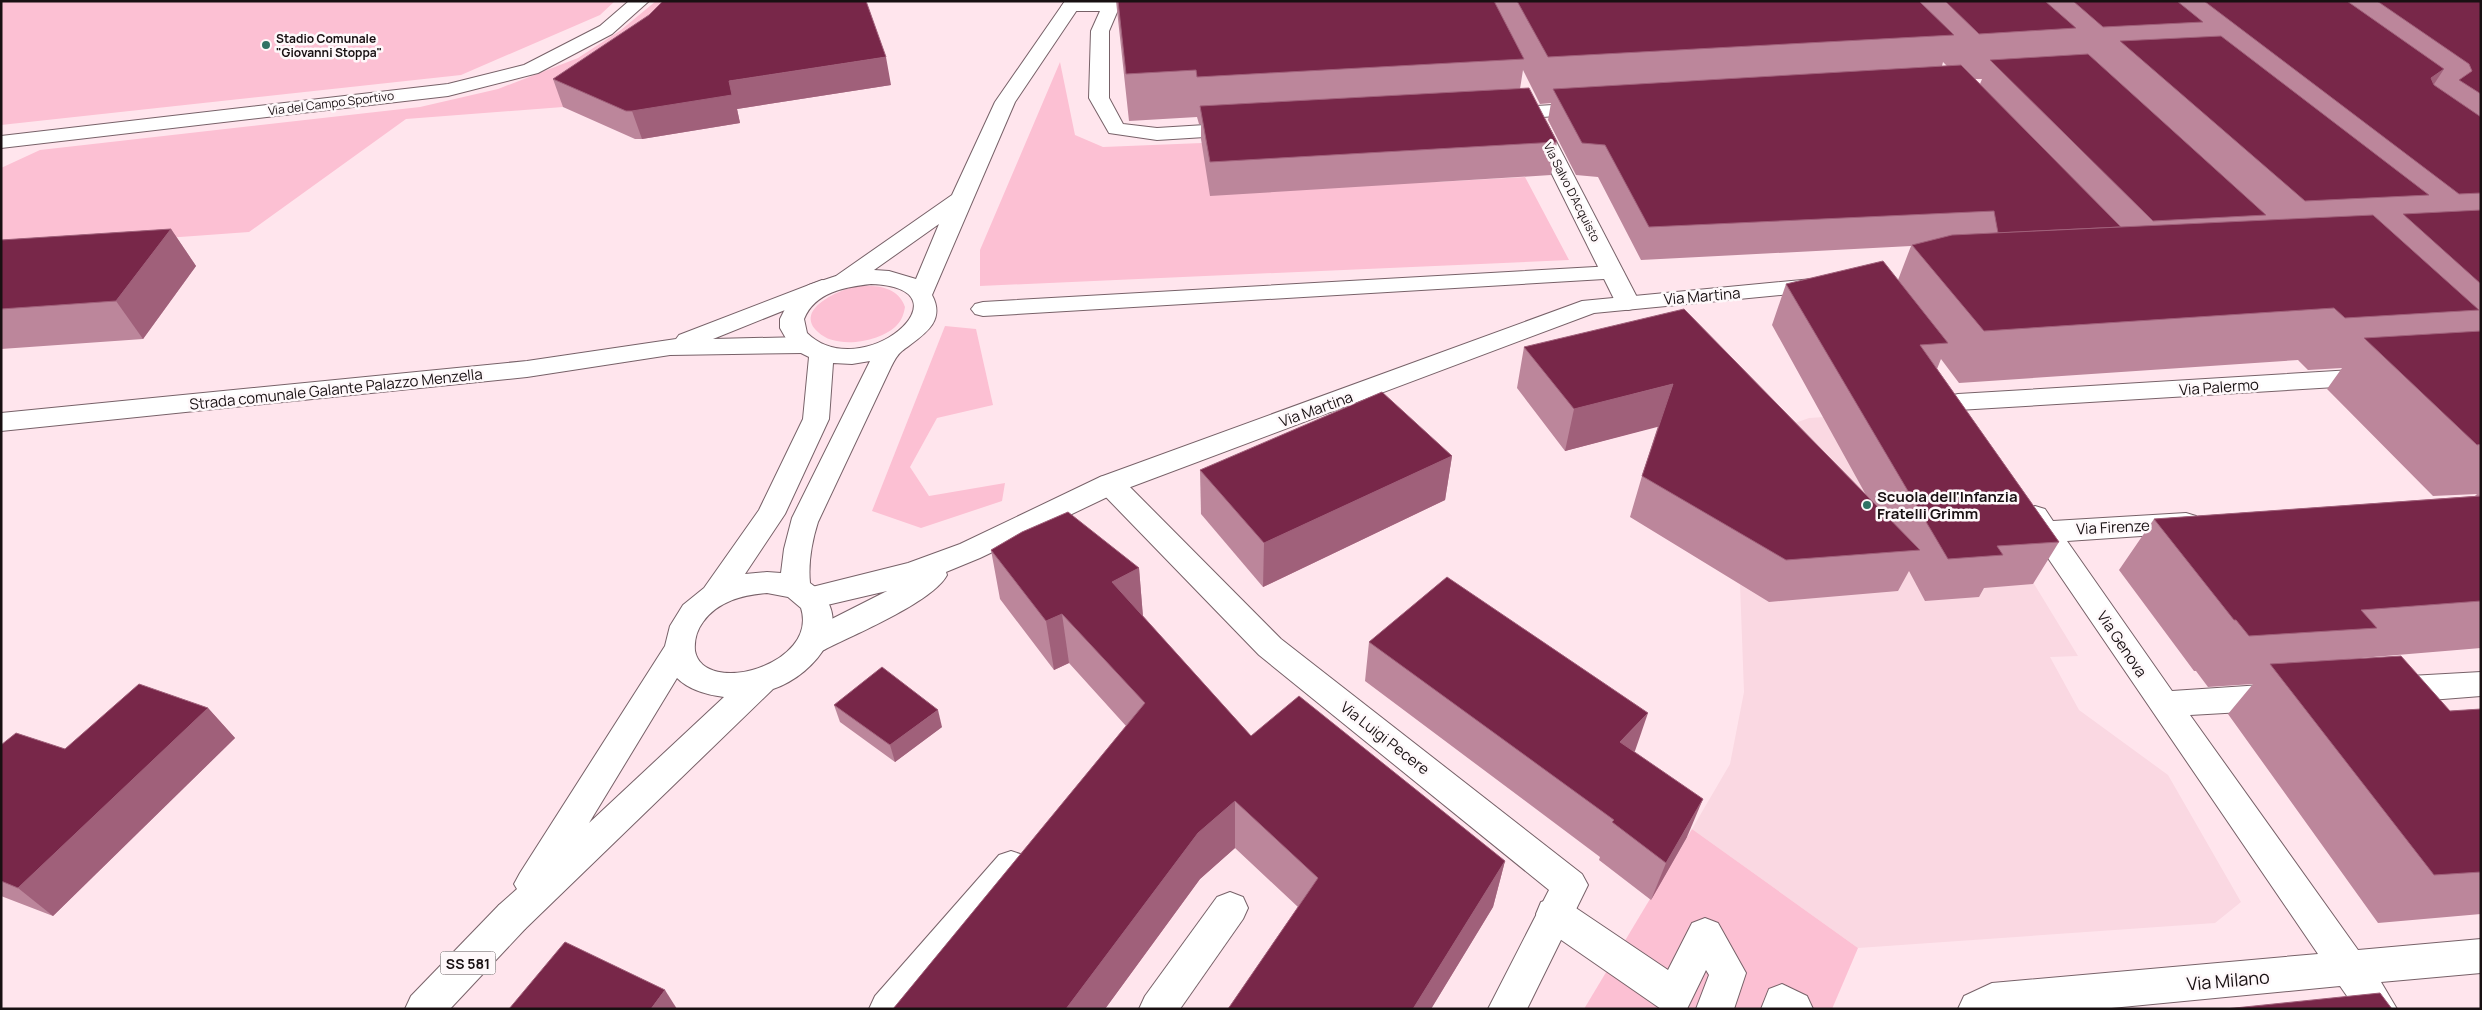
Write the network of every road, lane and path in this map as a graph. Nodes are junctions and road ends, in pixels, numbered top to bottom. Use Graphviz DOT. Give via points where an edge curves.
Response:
graph roads {
  1 [pos="640,1"];
  2 [pos="1179,1"];
  3 [pos="1112,3"];
  4 [pos="1072,4"];
  5 [pos="1527,104"];
  6 [pos="1600,108"];
  7 [pos="1482,115"];
  8 [pos="1256,128"];
  9 [pos="1,142"];
  10 [pos="961,198"];
  11 [pos="1613,273"];
  12 [pos="1845,282"];
  13 [pos="832,283"];
  14 [pos="921,294"];
  15 [pos="1628,303"];
  16 [pos="983,309"];
  17 [pos="892,346"];
  18 [pos="670,347"];
  19 [pos="812,350"];
  20 [pos="2394,376"];
  21 [pos="1,422"];
  22 [pos="1974,427"];
  23 [pos="1110,484"];
  24 [pos="2018,491"];
  25 [pos="2214,521"];
  26 [pos="2045,532"];
  27 [pos="970,551"];
  28 [pos="804,593"];
  29 [pos="716,595"];
  30 [pos="813,642"];
  31 [pos="679,649"];
  32 [pos="762,681"];
  33 [pos="2481,684"];
  34 [pos="2362,692"];
  35 [pos="2302,696"];
  36 [pos="2164,704"];
  37 [pos="1032,843"];
  38 [pos="1230,908"];
  39 [pos="1554,914"];
  40 [pos="512,917"];
  41 [pos="2481,956"];
  42 [pos="2351,969"];
  43 [pos="424,1009"];
  44 [pos="888,1009"];
  45 [pos="1158,1009"];
  46 [pos="1507,1009"];
  47 [pos="1715,1009"];
  48 [pos="1780,1009"];
  49 [pos="1794,1009"];
  50 [pos="1977,1009"];
  51 [pos="2378,1009"];
  1 -- 9 [label="street, Via del Campo Sportivo" via="606,30 532,69 448,90"];
  2 -- 3 [label="street"];
  3 -- 4 [label="street"];
  3 -- 8 [label="street" via="1100,31 1099,98 1116,129 1157,134"];
  4 -- 10 [label="street" via="1005,102"];
  5 -- 6 [label="street"];
  5 -- 7 [label="street"];
  5 -- 11 [label="street, Via Salvo D'Acquisto"];
  10 -- 13 [label="street" via="890,250"];
  10 -- 14 [label="street"];
  11 -- 15 [label="street, Via Salvo D'Acquisto"];
  11 -- 16 [label="street"];
  12 -- 15 [label="street, Via Martina"];
  13 -- 14 [label="street" via="861,276 897,279"];
  13 -- 18 [label="street, Strada comunale Galante Palazzo Menzella"];
  13 -- 19 [label="street" via="806,297 791,322 794,335"];
  14 -- 17 [label="street" via="925,304 924,316 918,327"];
  15 -- 23 [label="street, Via Martina" via="1590,306"];
  17 -- 19 [label="street" via="856,356"];
  17 -- 28 [label="street" via="869,384 803,524 794,578"];
  18 -- 19 [label="street, Strada comunale Galante Palazzo Menzella"];
  18 -- 21 [label="street, Strada comunale Galante Palazzo Menzella" via="527,370"];
  19 -- 29 [label="street" via="816,419 771,514"];
  20 -- 22 [label="street, Via Palermo" via="1949,391"];
  23 -- 27 [label="street, Via Martina"];
  23 -- 39 [label="street, Via Luigi Pecere" via="1270,647 1570,884"];
  24 -- 26 [label="street, Via Genova"];
  25 -- 26 [label="street, Via Firenze"];
  26 -- 36 [label="street, Via Genova"];
  27 -- 28 [label="street" via="882,582"];
  27 -- 30 [label="street" via="901,597"];
  28 -- 29 [label="street" via="786,584 758,582"];
  28 -- 30 [label="street" via="817,611 818,626"];
  29 -- 31 [label="street" via="688,619"];
  30 -- 32 [label="street" via="783,671"];
  31 -- 32 [label="street" via="684,664 697,677 715,684 738,686"];
  31 -- 40 [label="street"];
  32 -- 40 [label="street"];
  33 -- 34 [label="street"];
  35 -- 36 [label="street"];
  36 -- 42 [label="street, Via Genova"];
  37 -- 44 [label="street"];
  38 -- 45 [label="street"];
  39 -- 46 [label="street, Via Luigi Pecere"];
  39 -- 47 [label="street" via="1674,996 1705,935 1728,973"];
  40 -- 43 [label="street, SS 581"];
  41 -- 42 [label="street, Via Milano"];
  42 -- 50 [label="street, Via Milano" via="1992,1001"];
  42 -- 51 [label="street, Via Genova"];
  48 -- 49 [label="street" via="1782,1002"];
}
